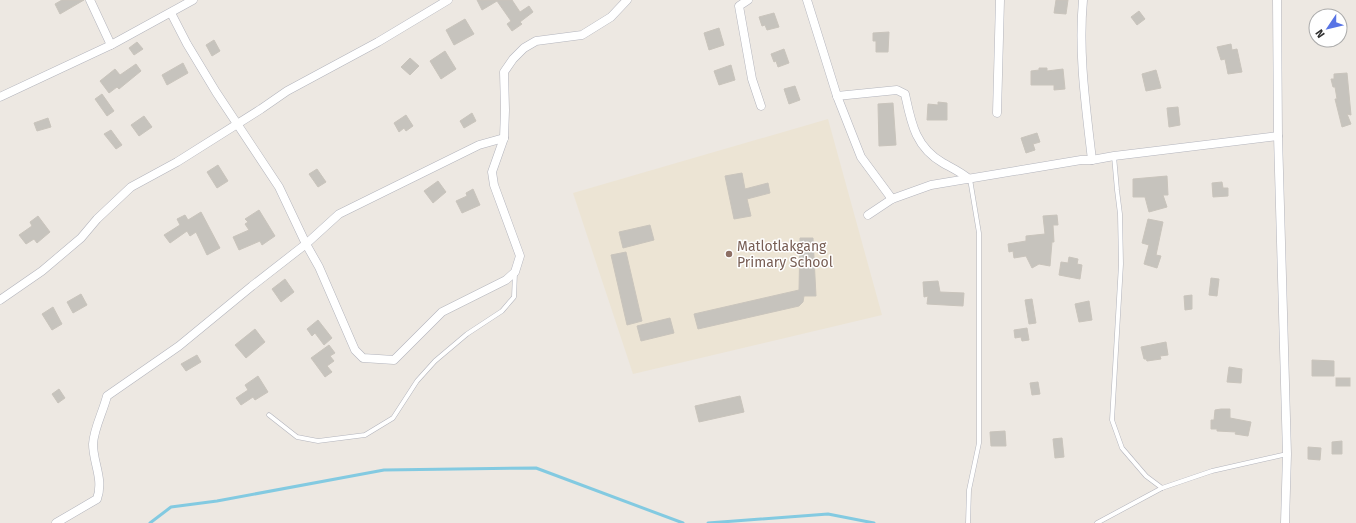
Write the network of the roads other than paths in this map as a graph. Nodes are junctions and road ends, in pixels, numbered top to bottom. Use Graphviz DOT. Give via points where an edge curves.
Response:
graph roads {
  1 [pos="90,0"];
  2 [pos="194,0"];
  3 [pos="448,0"];
  4 [pos="627,0"];
  5 [pos="748,0"];
  6 [pos="807,0"];
  7 [pos="1000,0"];
  8 [pos="1084,0"];
  9 [pos="1277,0"];
  10 [pos="171,13"];
  11 [pos="111,45"];
  12 [pos="837,96"];
  13 [pos="0,97"];
  14 [pos="761,106"];
  15 [pos="997,114"];
  16 [pos="238,123"];
  17 [pos="1278,136"];
  18 [pos="504,138"];
  19 [pos="1114,156"];
  20 [pos="1092,160"];
  21 [pos="969,179"];
  22 [pos="892,198"];
  23 [pos="868,215"];
  24 [pos="306,244"];
  25 [pos="515,272"];
  26 [pos="0,300"];
  27 [pos="269,415"];
  28 [pos="1286,454"];
  29 [pos="1162,488"];
  30 [pos="56,523"];
  31 [pos="968,523"];
  32 [pos="1097,523"];
  33 [pos="1285,523"];
  1 -- 11 [label="street"];
  2 -- 10 [label="street"];
  3 -- 16 [label="street" via="378,42 287,91"];
  4 -- 18 [label="street" via="611,17 582,34 536,41 512,59 504,72"];
  5 -- 14 [label="street" via="739,6 752,79"];
  6 -- 12 [label="street"];
  7 -- 15 [label="street"];
  8 -- 20 [label="street" via="1081,62"];
  9 -- 17 [label="street"];
  10 -- 11 [label="street"];
  10 -- 16 [label="street" via="187,44"];
  11 -- 13 [label="street"];
  12 -- 21 [label="street" via="897,90 905,94 910,118 920,144"];
  12 -- 22 [label="street" via="861,157"];
  16 -- 24 [label="street" via="279,187"];
  16 -- 26 [label="street" via="131,188 96,219 81,238 42,271"];
  17 -- 19 [label="street"];
  17 -- 28 [label="street"];
  18 -- 24 [label="street" via="479,145 339,214"];
  18 -- 25 [label="street" via="492,172 494,185 520,256"];
  19 -- 20 [label="street"];
  19 -- 29 [label="lane" via="1120,214 1121,264 1112,420 1122,448 1146,476"];
  20 -- 21 [label="street"];
  21 -- 22 [label="street" via="931,185"];
  21 -- 31 [label="lane" via="980,233 979,443 968,490"];
  22 -- 23 [label="street"];
  24 -- 25 [label="street" via="319,267 355,350 363,358 394,360 442,312 506,280"];
  24 -- 30 [label="street" via="179,346 107,396 93,442 100,481 97,499"];
  25 -- 27 [label="lane" via="514,297 502,311 466,334 435,361 417,381 393,418 365,435 318,441 297,437"];
  28 -- 29 [label="lane" via="1212,470"];
  28 -- 33 [label="street"];
  29 -- 32 [label="lane"];
}
